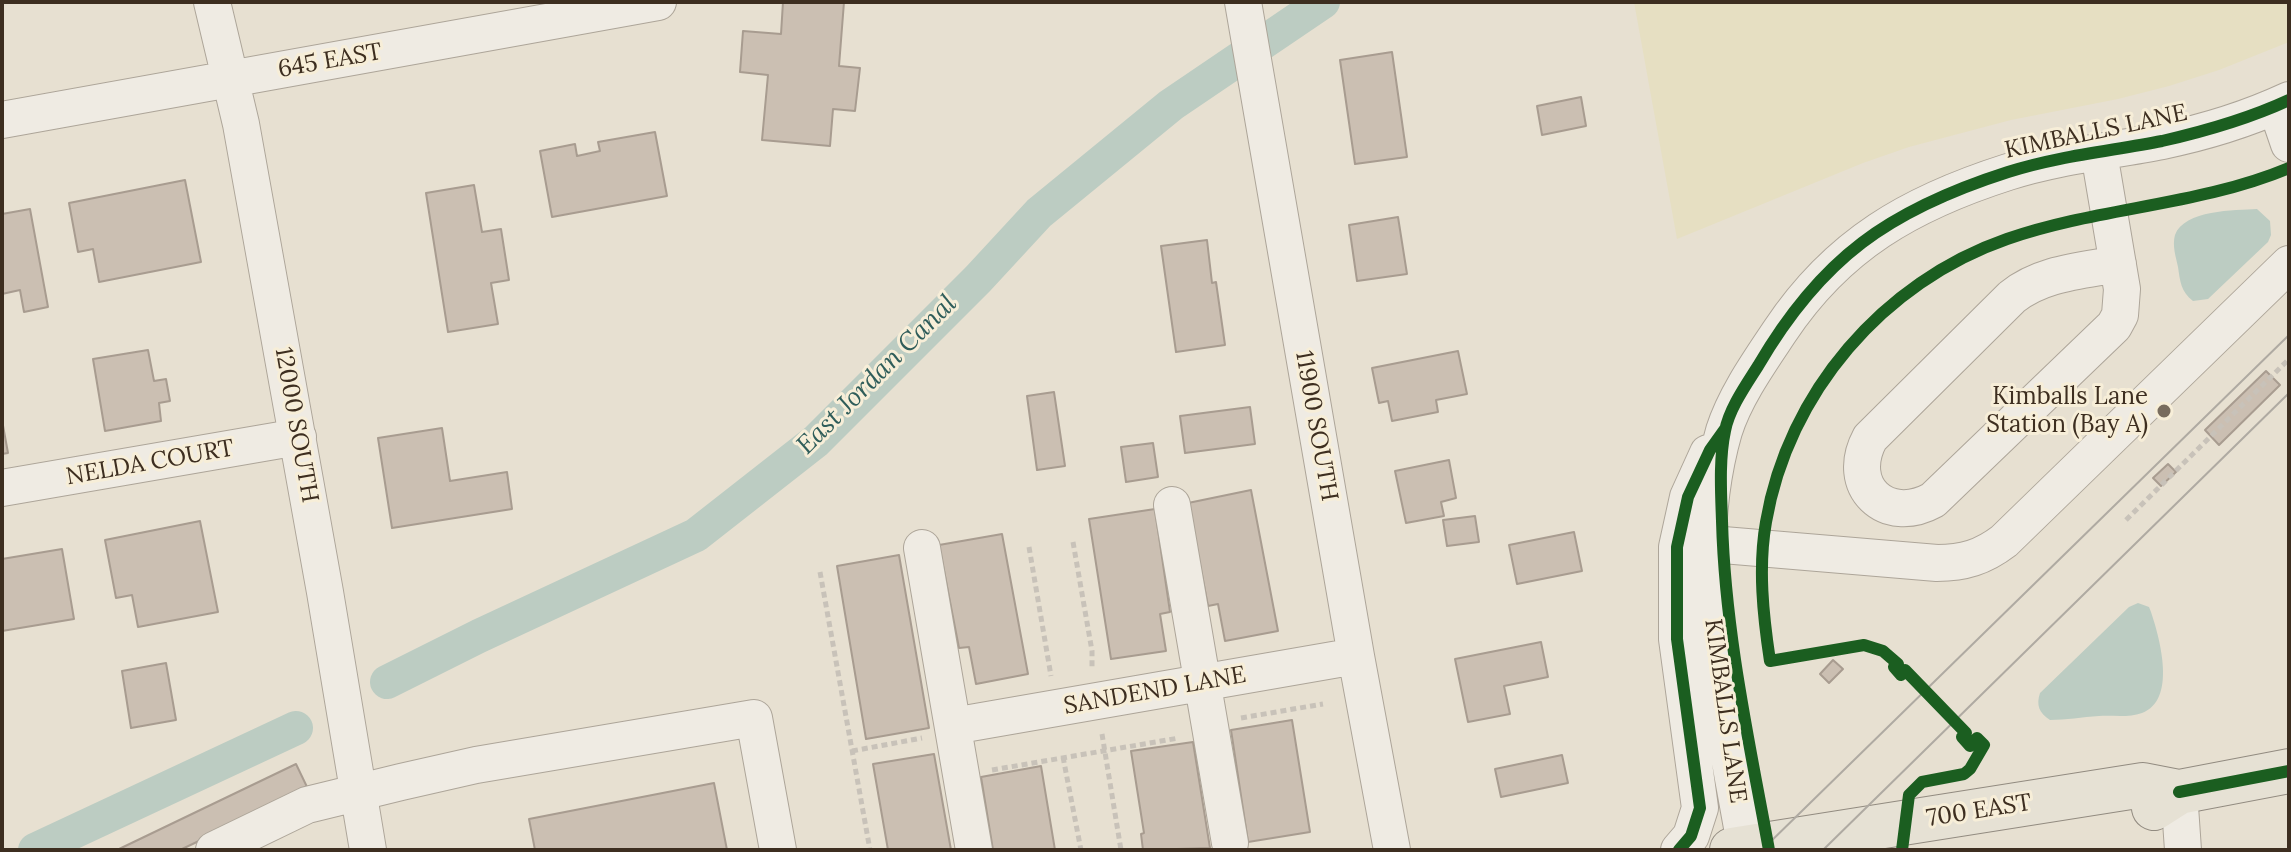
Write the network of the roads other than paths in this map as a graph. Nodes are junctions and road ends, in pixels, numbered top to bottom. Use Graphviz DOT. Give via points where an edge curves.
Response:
graph roads {
  1 [pos="212,2"];
  2 [pos="658,2"];
  3 [pos="1244,9"];
  4 [pos="230,79"];
  5 [pos="2282,103"];
  6 [pos="2,120"];
  7 [pos="2289,144"];
  8 [pos="2099,153"];
  9 [pos="2118,264"];
  10 [pos="2289,264"];
  11 [pos="1725,429"];
  12 [pos="298,437"];
  13 [pos="2,488"];
  14 [pos="1172,505"];
  15 [pos="1723,545"];
  16 [pos="922,548"];
  17 [pos="1356,656"];
  18 [pos="1203,683"];
  19 [pos="942,731"];
  20 [pos="2289,771"];
  21 [pos="2179,792"];
  22 [pos="357,794"];
  23 [pos="1230,843"];
  24 [pos="1752,848"];
  25 [pos="214,850"];
  26 [pos="368,850"];
  27 [pos="778,850"];
  28 [pos="974,850"];
  29 [pos="1392,850"];
  30 [pos="1679,850"];
  31 [pos="1919,850"];
  32 [pos="2183,850"];
  1 -- 4 [label="street, 12000 SOUTH"];
  2 -- 4 [label="street, 645 EAST"];
  3 -- 17 [label="street, 11900 SOUTH"];
  4 -- 6 [label="street, 645 EAST"];
  4 -- 12 [label="street, 12000 SOUTH"];
  5 -- 7 [label="street"];
  5 -- 8 [label="street, KIMBALLS LANE" via="2206,130"];
  8 -- 9 [label="street"];
  8 -- 11 [label="street, KIMBALLS LANE" via="1967,186 1860,243 1791,314"];
  9 -- 9 [label="street" via="2123,302 2114,326 1933,500 1906,510 1891,508 1868,491 1860,465 1870,438 2012,297 2059,275"];
  10 -- 15 [label="street" via="2004,541 1977,558 1937,563"];
  11 -- 15 [label="street, KIMBALLS LANE"];
  11 -- 24 [label="street, KIMBALLS LANE" via="1710,517 1710,615 1717,680"];
  11 -- 30 [label="street" via="1688,497 1677,547 1677,639 1700,808 1691,836"];
  12 -- 13 [label="street, NELDA COURT"];
  12 -- 22 [label="street, 12000 SOUTH"];
  14 -- 18 [label="street"];
  15 -- 24 [label="street, KIMBALLS LANE"];
  16 -- 19 [label="street"];
  17 -- 18 [label="street, SANDEND LANE"];
  17 -- 29 [label="street, 11900 SOUTH"];
  18 -- 19 [label="street, SANDEND LANE"];
  18 -- 23 [label="street"];
  19 -- 28 [label="street"];
  20 -- 21 [label="main road, 700 EAST"];
  21 -- 24 [label="main road, 700 EAST" via="2143,785"];
  21 -- 31 [label="main road, 700 EAST" via="2148,812"];
  21 -- 32 [label="street"];
  22 -- 25 [label="street" via="307,805"];
  22 -- 26 [label="street, 12000 SOUTH"];
  22 -- 27 [label="street" via="476,765 754,718"];
}
